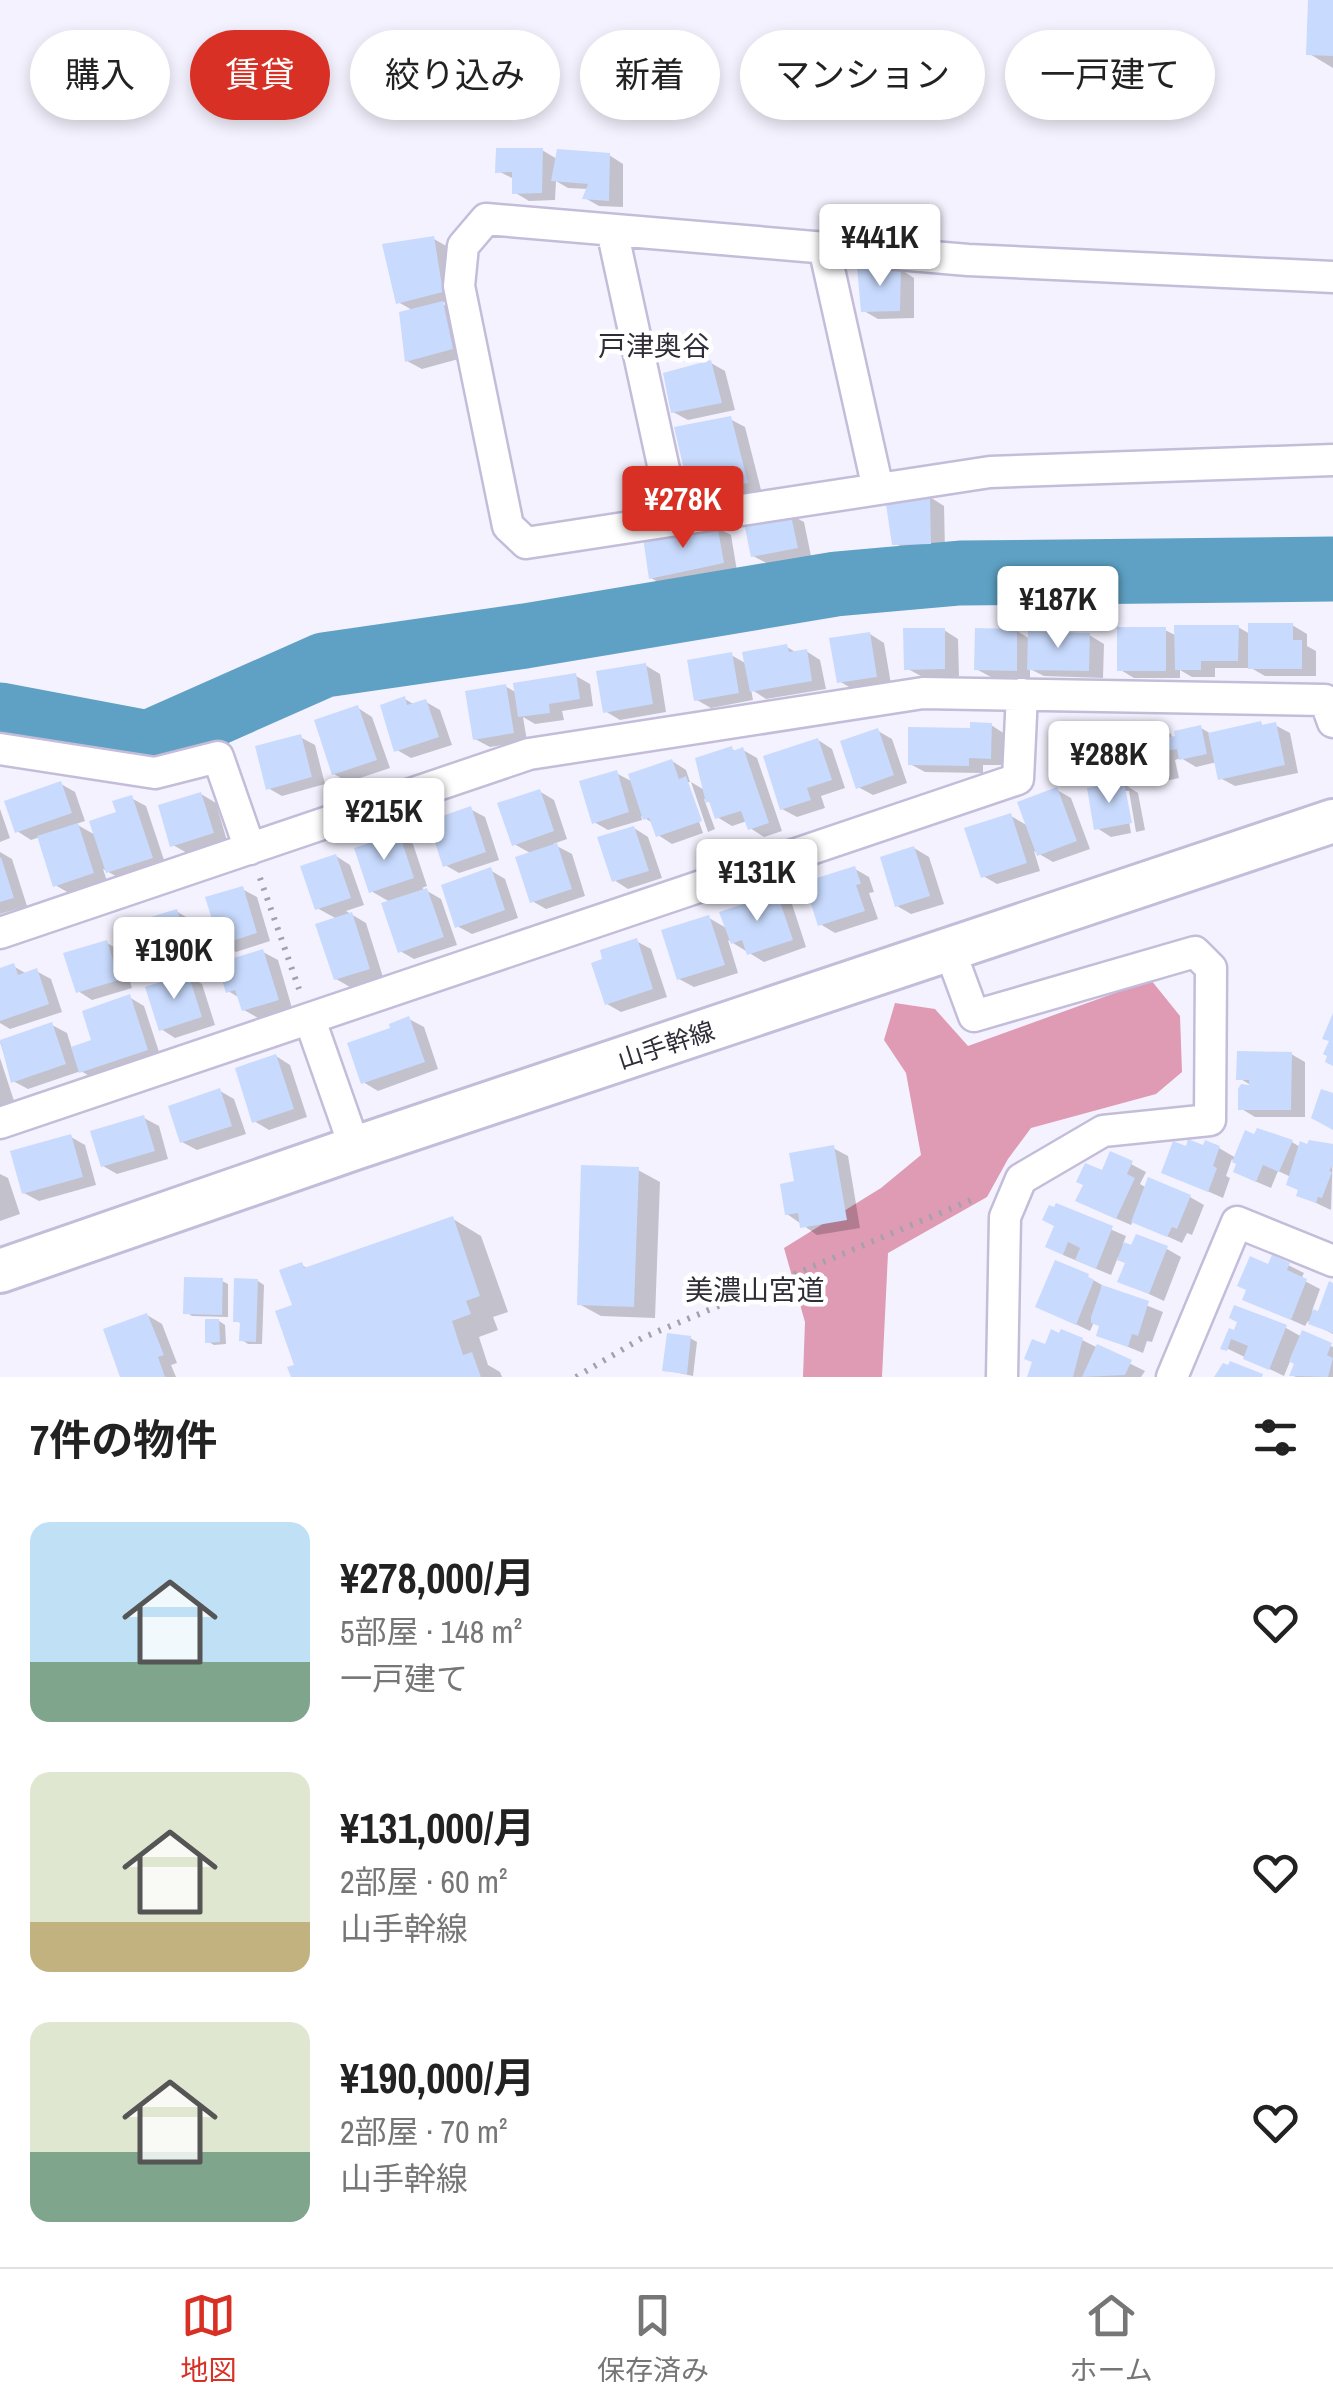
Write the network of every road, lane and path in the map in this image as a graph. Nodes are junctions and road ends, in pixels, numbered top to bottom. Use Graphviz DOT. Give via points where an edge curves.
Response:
graph roads {
  1 [pos="612,230"];
  2 [pos="824,248"];
  3 [pos="1333,276"];
  4 [pos="1333,460"];
  5 [pos="878,489"];
  6 [pos="675,520"];
  7 [pos="1022,694"];
  8 [pos="1333,722"];
  9 [pos="0,748"];
  10 [pos="1333,821"];
  11 [pos="250,849"];
  12 [pos="0,933"];
  13 [pos="950,951"];
  14 [pos="310,1020"];
  15 [pos="0,1123"];
  16 [pos="355,1148"];
  17 [pos="1022,1179"];
  18 [pos="1333,1261"];
  19 [pos="0,1271"];
  20 [pos="576,1377"];
  21 [pos="1002,1377"];
  22 [pos="1172,1377"];
  1 -- 2 [label="street"];
  1 -- 6 [label="street"];
  1 -- 6 [label="street" via="486,219 463,246 459,286 508,526 526,543"];
  2 -- 3 [label="street"];
  2 -- 5 [label="street"];
  4 -- 5 [label="street" via="990,472"];
  5 -- 6 [label="street"];
  7 -- 8 [label="street" via="1325,700"];
  7 -- 11 [label="street" via="924,693 529,754"];
  7 -- 14 [label="street" via="1018,779"];
  9 -- 11 [label="street" via="154,772 218,758"];
  10 -- 13 [label="main road, 山手幹線"];
  11 -- 12 [label="street"];
  11 -- 14 [label="path"];
  13 -- 16 [label="main road, 山手幹線"];
  13 -- 17 [label="street" via="974,1016 1195,952 1211,968 1210,1120 1103,1130"];
  14 -- 15 [label="street"];
  14 -- 16 [label="street"];
  16 -- 19 [label="main road, 山手幹線"];
  17 -- 20 [label="path" via="642,1338"];
  17 -- 21 [label="street" via="1005,1216"];
  18 -- 22 [label="street" via="1236,1222"];
}
